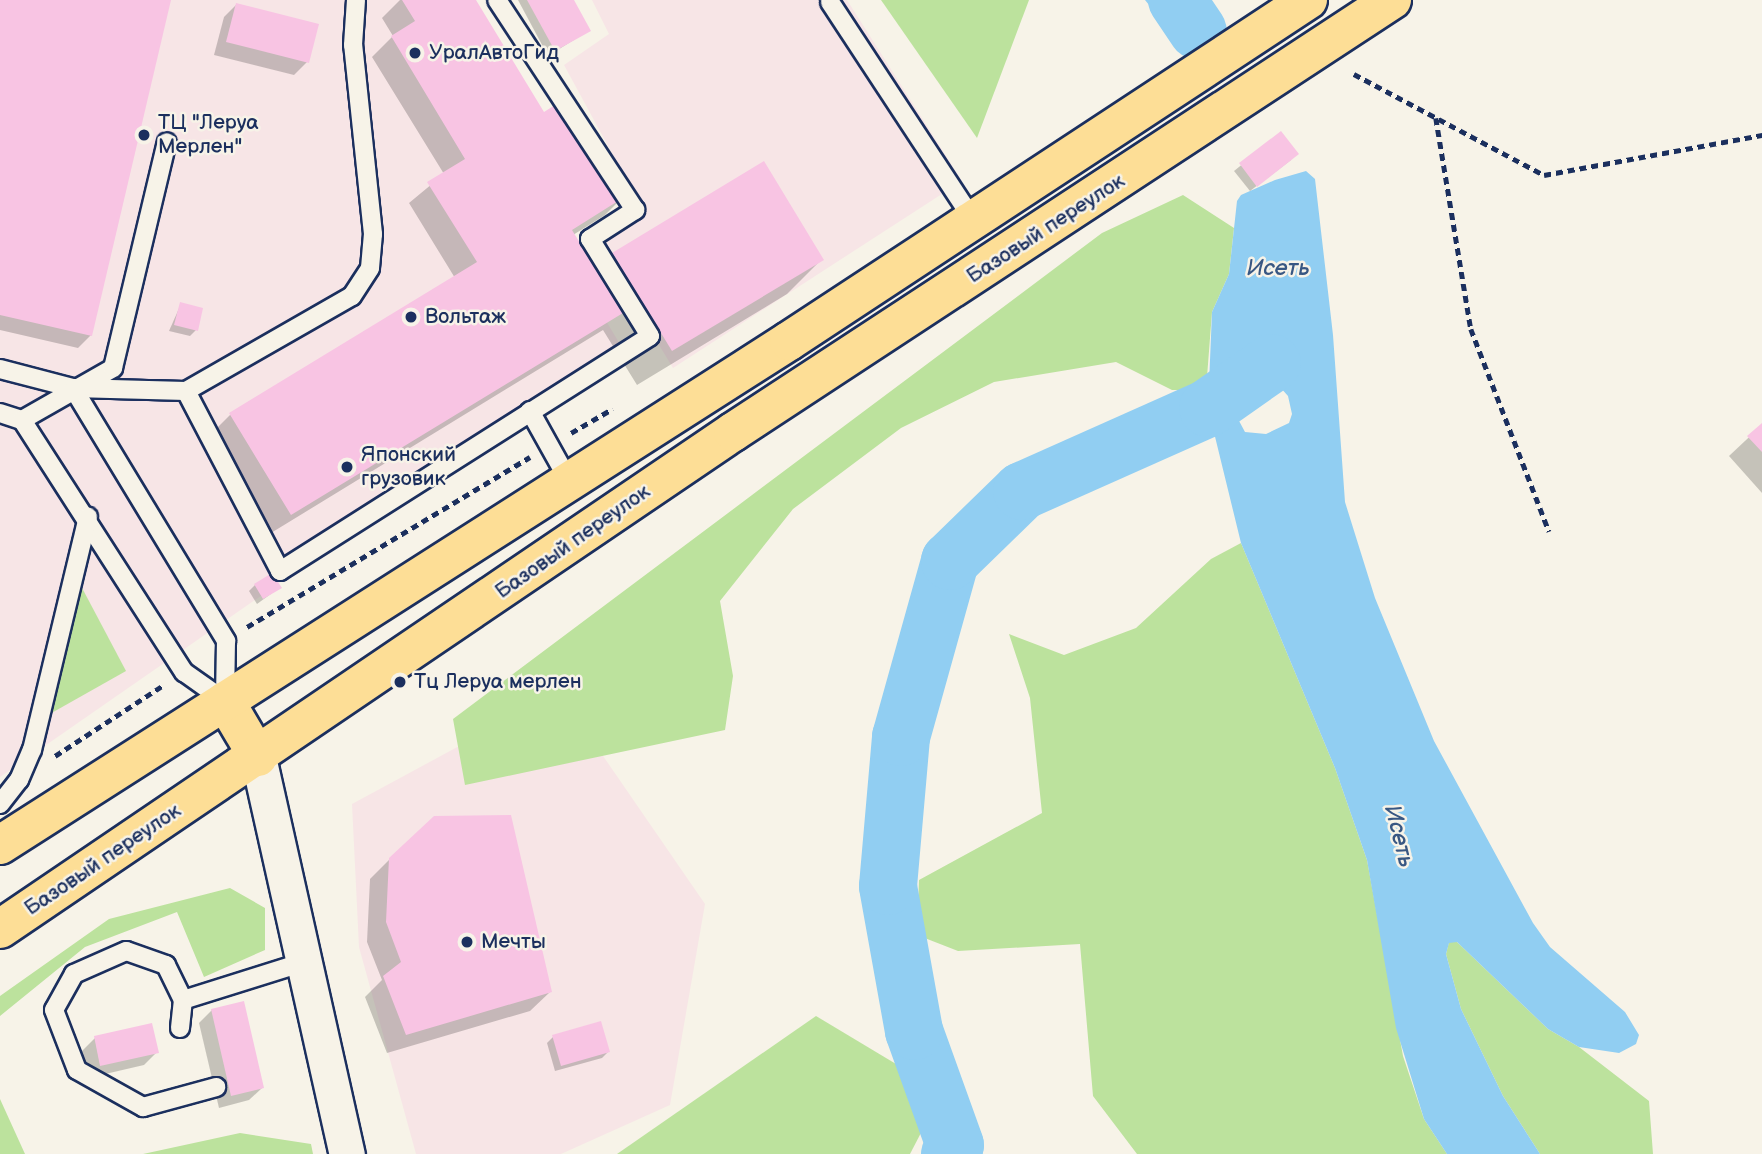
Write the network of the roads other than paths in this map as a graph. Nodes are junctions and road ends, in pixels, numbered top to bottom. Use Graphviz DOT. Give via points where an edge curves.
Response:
graph roads {
  1 [pos="356,0"];
  2 [pos="497,0"];
  3 [pos="1308,0"];
  4 [pos="1392,0"];
  5 [pos="1413,0"];
  6 [pos="830,2"];
  7 [pos="1343,35"];
  8 [pos="167,142"];
  9 [pos="973,220"];
  10 [pos="0,369"];
  11 [pos="73,388"];
  12 [pos="186,391"];
  13 [pos="530,411"];
  14 [pos="0,413"];
  15 [pos="22,420"];
  16 [pos="569,481"];
  17 [pos="88,517"];
  18 [pos="225,701"];
  19 [pos="258,757"];
  20 [pos="0,804"];
  21 [pos="0,845"];
  22 [pos="0,929"];
  23 [pos="302,963"];
  24 [pos="183,1000"];
  25 [pos="180,1028"];
  26 [pos="216,1087"];
  27 [pos="347,1154"];
  1 -- 12 [label="lane" via="353,45 373,234 370,268 352,296"];
  2 -- 13 [label="lane" via="635,210 590,239 650,336"];
  3 -- 9 [label="main road"];
  4 -- 7 [label="main road"];
  5 -- 7 [label="main road"];
  6 -- 9 [label="lane"];
  7 -- 19 [label="main road, Базовый переулок" via="733,432"];
  8 -- 11 [label="lane" via="113,368"];
  9 -- 16 [label="main road"];
  10 -- 11 [label="lane"];
  11 -- 12 [label="lane"];
  11 -- 15 [label="lane"];
  11 -- 18 [label="lane" via="226,641"];
  12 -- 13 [label="lane" via="280,571"];
  13 -- 16 [label="lane"];
  14 -- 15 [label="lane"];
  15 -- 17 [label="lane"];
  16 -- 18 [label="main road"];
  17 -- 18 [label="lane" via="184,673"];
  17 -- 20 [label="lane" via="32,750 19,780"];
  18 -- 19 [label="main road"];
  18 -- 21 [label="main road"];
  19 -- 22 [label="main road, Базовый переулок"];
  19 -- 23 [label="street"];
  23 -- 24 [label="lane"];
  23 -- 27 [label="street"];
  24 -- 25 [label="lane"];
  24 -- 26 [label="lane" via="166,965 126,951 74,974 54,1010 77,1070 143,1107"];
}
